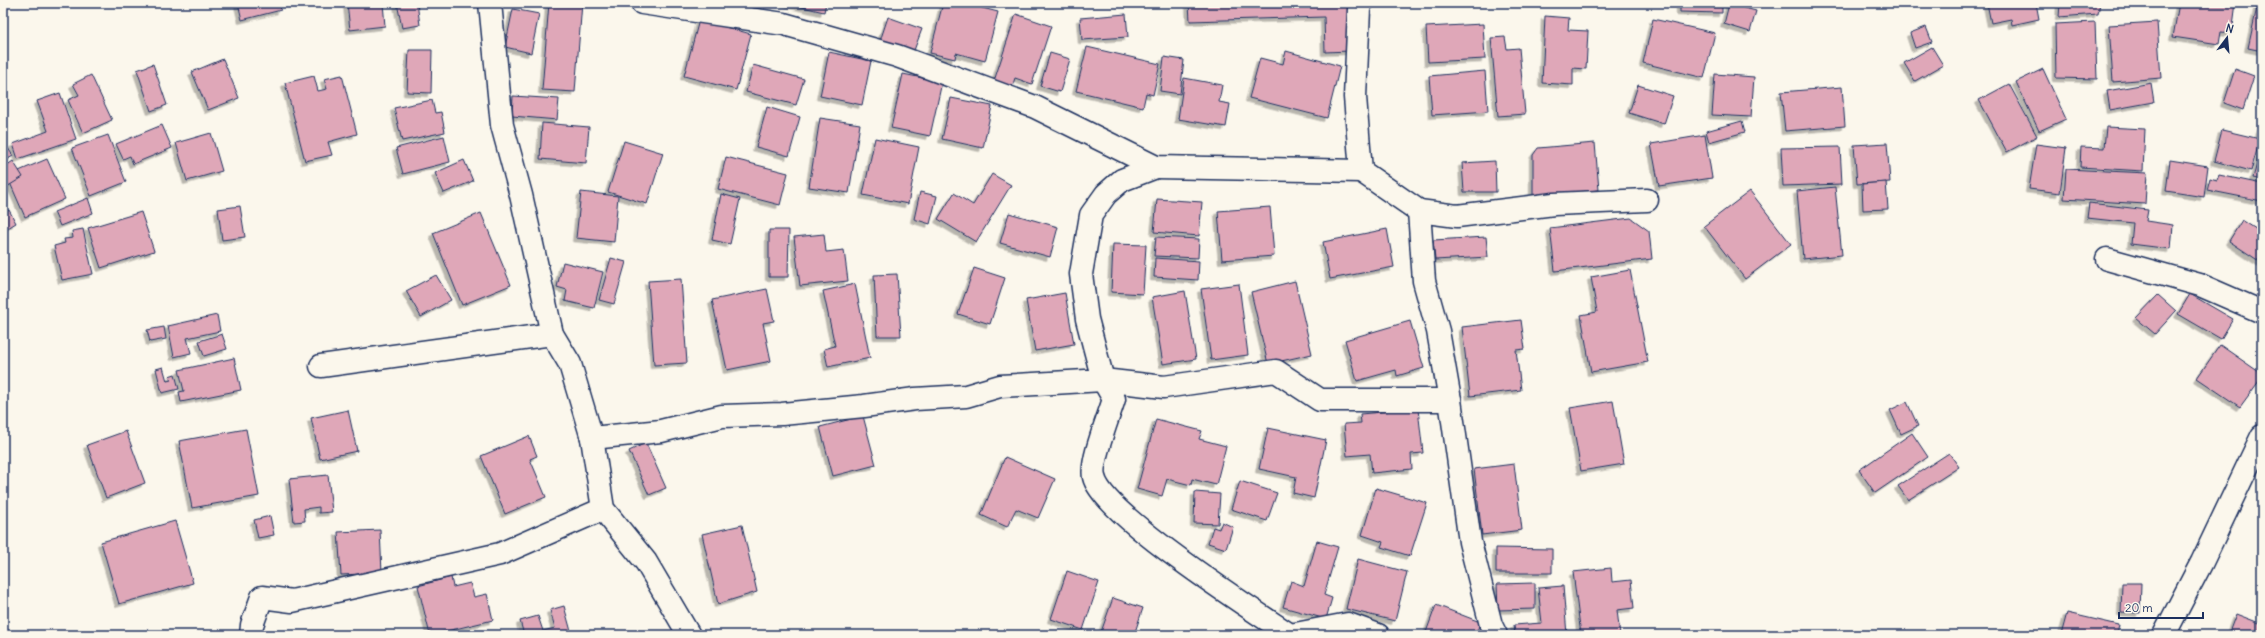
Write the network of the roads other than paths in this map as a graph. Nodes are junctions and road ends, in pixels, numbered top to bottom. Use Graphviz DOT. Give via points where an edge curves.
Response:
graph roads {
  1 [pos="490,3"];
  2 [pos="642,3"];
  3 [pos="1361,3"];
  4 [pos="1156,167"];
  5 [pos="1361,171"];
  6 [pos="1647,200"];
  7 [pos="1419,211"];
  8 [pos="2107,260"];
  9 [pos="2262,312"];
  10 [pos="552,334"];
  11 [pos="321,366"];
  12 [pos="1103,380"];
  13 [pos="1450,400"];
  14 [pos="2262,436"];
  15 [pos="592,438"];
  16 [pos="603,510"];
  17 [pos="251,635"];
  18 [pos="689,635"];
  19 [pos="1378,635"];
  20 [pos="1496,635"];
  21 [pos="2164,635"];
  1 -- 10 [label="street" via="502,125 521,195"];
  2 -- 4 [label="street" via="784,24 897,56 1035,107"];
  3 -- 5 [label="street" via="1355,97"];
  4 -- 5 [label="street"];
  4 -- 12 [label="street" via="1122,180 1106,194 1091,215 1081,274 1087,319"];
  5 -- 7 [label="street"];
  6 -- 7 [label="street" via="1554,204 1457,216"];
  7 -- 13 [label="street" via="1424,281 1438,331"];
  8 -- 9 [label="street" via="2200,285"];
  10 -- 11 [label="street"];
  10 -- 15 [label="street" via="570,364"];
  12 -- 13 [label="street" via="1164,387 1276,371 1320,400"];
  12 -- 15 [label="street" via="1000,386 966,396 782,414 722,416 661,431"];
  12 -- 19 [label="street" via="1114,399 1094,458 1093,477 1102,495 1185,563 1290,635 1348,624"];
  13 -- 20 [label="street" via="1470,542 1491,625"];
  14 -- 21 [label="street"];
  15 -- 16 [label="street"];
  16 -- 17 [label="street" via="500,554 292,601 262,597"];
  16 -- 18 [label="street" via="646,562"];
}
